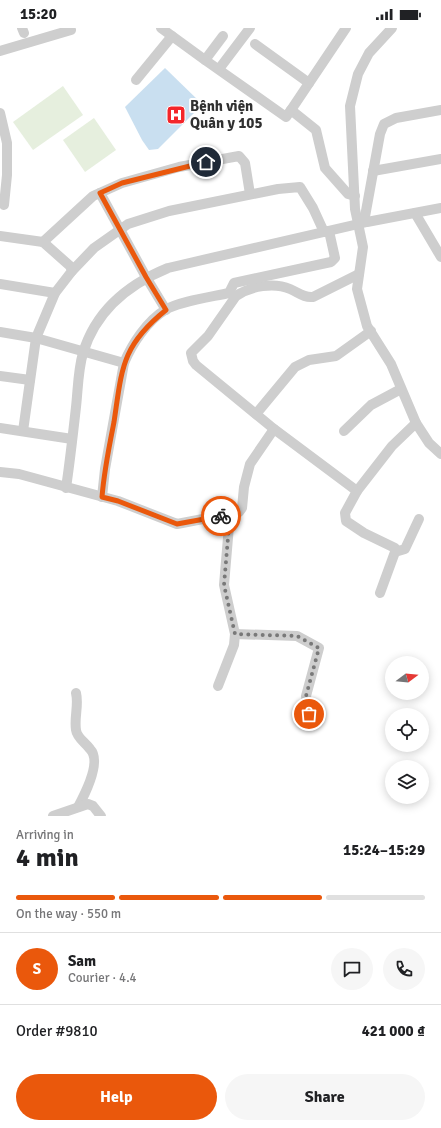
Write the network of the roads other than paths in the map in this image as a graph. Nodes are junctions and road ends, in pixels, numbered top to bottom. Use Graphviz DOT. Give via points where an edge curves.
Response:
graph roads {
  1 [pos="161,28"];
  2 [pos="250,28"];
  3 [pos="346,28"];
  4 [pos="392,28"];
  5 [pos="71,30"];
  6 [pos="172,36"];
  7 [pos="223,36"];
  8 [pos="255,44"];
  9 [pos="0,51"];
  10 [pos="205,60"];
  11 [pos="219,69"];
  12 [pos="136,80"];
  13 [pos="309,83"];
  14 [pos="291,110"];
  15 [pos="441,110"];
  16 [pos="0,112"];
  17 [pos="2,134"];
  18 [pos="441,159"];
  19 [pos="4,169"];
  20 [pos="373,172"];
  21 [pos="100,193"];
  22 [pos="250,194"];
  23 [pos="355,196"];
  24 [pos="4,205"];
  25 [pos="441,208"];
  26 [pos="415,213"];
  27 [pos="362,223"];
  28 [pos="120,230"];
  29 [pos="326,231"];
  30 [pos="0,236"];
  31 [pos="43,242"];
  32 [pos="441,257"];
  33 [pos="72,271"];
  34 [pos="359,274"];
  35 [pos="146,277"];
  36 [pos="0,284"];
  37 [pos="55,293"];
  38 [pos="166,310"];
  39 [pos="370,331"];
  40 [pos="0,332"];
  41 [pos="36,338"];
  42 [pos="83,352"];
  43 [pos="124,363"];
  44 [pos="0,376"];
  45 [pos="30,380"];
  46 [pos="402,389"];
  47 [pos="256,414"];
  48 [pos="416,423"];
  49 [pos="0,428"];
  50 [pos="274,429"];
  51 [pos="344,431"];
  52 [pos="23,432"];
  53 [pos="72,439"];
  54 [pos="441,454"];
  55 [pos="0,472"];
  56 [pos="66,488"];
  57 [pos="357,491"];
  58 [pos="102,497"];
  59 [pos="230,514"];
  60 [pos="419,519"];
  61 [pos="395,552"];
  62 [pos="380,593"];
  63 [pos="235,634"];
  64 [pos="218,686"];
  65 [pos="76,692"];
  66 [pos="309,714"];
  67 [pos="78,806"];
  68 [pos="53,816"];
  69 [pos="101,816"];
  1 -- 6 [label="street"];
  2 -- 11 [label="street"];
  3 -- 13 [label="street"];
  4 -- 23 [label="street" via="369,53 358,74 350,106"];
  5 -- 9 [label="street"];
  6 -- 10 [label="street"];
  6 -- 12 [label="street"];
  7 -- 10 [label="street"];
  8 -- 13 [label="street"];
  10 -- 11 [label="street"];
  11 -- 14 [label="street" via="286,117"];
  13 -- 14 [label="street"];
  14 -- 23 [label="street" via="316,130 325,168 348,194"];
  15 -- 20 [label="street" via="396,118 384,124"];
  16 -- 17 [label="street"];
  17 -- 19 [label="street" via="7,143"];
  18 -- 20 [label="street"];
  19 -- 24 [label="street"];
  20 -- 27 [label="street"];
  21 -- 22 [label="street" via="122,183 179,167 239,156 244,163"];
  21 -- 28 [label="street"];
  21 -- 31 [label="street" via="93,196"];
  22 -- 28 [label="street" via="169,211 128,224"];
  22 -- 29 [label="street" via="300,187"];
  23 -- 27 [label="street" via="355,209"];
  25 -- 26 [label="street"];
  26 -- 27 [label="street"];
  26 -- 32 [label="street"];
  27 -- 29 [label="street"];
  27 -- 34 [label="street" via="364,247"];
  28 -- 33 [label="street" via="94,248"];
  28 -- 35 [label="street"];
  29 -- 35 [label="street" via="168,268"];
  29 -- 38 [label="street" via="335,258 331,262 234,283 228,293"];
  30 -- 31 [label="street"];
  31 -- 33 [label="street" via="70,266"];
  33 -- 37 [label="street"];
  34 -- 39 [label="street" via="357,289 360,306"];
  34 -- 47 [label="street" via="313,297 276,286 254,288 241,293 236,296 208,336 191,353 196,365"];
  35 -- 38 [label="street"];
  35 -- 42 [label="street" via="126,289 110,306"];
  36 -- 37 [label="street"];
  37 -- 41 [label="street"];
  38 -- 43 [label="street" via="148,324"];
  39 -- 46 [label="street" via="391,364"];
  39 -- 47 [label="street" via="336,356 309,360 295,368"];
  40 -- 41 [label="street"];
  41 -- 42 [label="street"];
  41 -- 45 [label="street"];
  42 -- 43 [label="street"];
  42 -- 53 [label="street"];
  43 -- 58 [label="street"];
  44 -- 45 [label="street"];
  45 -- 52 [label="street"];
  46 -- 48 [label="street"];
  46 -- 51 [label="street" via="371,405"];
  47 -- 50 [label="street"];
  48 -- 54 [label="street" via="429,443"];
  48 -- 57 [label="street" via="392,446"];
  49 -- 52 [label="street"];
  50 -- 57 [label="street"];
  50 -- 59 [label="street" via="250,464 242,508 239,512"];
  52 -- 53 [label="street"];
  53 -- 56 [label="street"];
  55 -- 56 [label="street" via="19,474"];
  56 -- 58 [label="street"];
  57 -- 61 [label="street" via="345,513 346,521 395,548"];
  58 -- 59 [label="street" via="177,524"];
  59 -- 63 [label="street" via="224,585"];
  60 -- 61 [label="street" via="405,549"];
  61 -- 62 [label="street"];
  63 -- 64 [label="street" via="234,645"];
  63 -- 66 [label="street" via="297,636 319,648 306,696"];
  65 -- 67 [label="street" via="75,723 78,736 95,756 91,777"];
  67 -- 68 [label="street"];
  67 -- 69 [label="street" via="93,806"];
}
